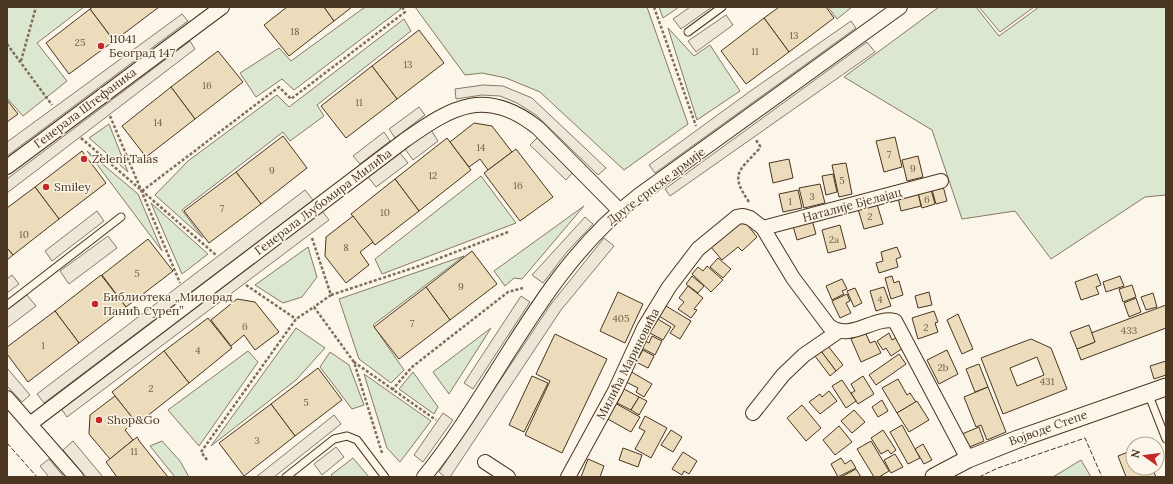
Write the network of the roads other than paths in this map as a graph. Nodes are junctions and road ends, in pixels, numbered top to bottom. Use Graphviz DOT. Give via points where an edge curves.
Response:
graph roads {
  1 [pos="222,7"];
  2 [pos="722,7"];
  3 [pos="900,7"];
  4 [pos="883,12"];
  5 [pos="688,32"];
  6 [pos="7,167"];
  7 [pos="941,180"];
  8 [pos="620,210"];
  9 [pos="121,217"];
  10 [pos="763,228"];
  11 [pos="7,305"];
  12 [pos="839,332"];
  13 [pos="1166,387"];
  14 [pos="1148,393"];
  15 [pos="7,398"];
  16 [pos="753,413"];
  17 [pos="30,424"];
  18 [pos="1166,439"];
  19 [pos="968,459"];
  20 [pos="485,462"];
  21 [pos="76,477"];
  22 [pos="286,477"];
  23 [pos="385,477"];
  24 [pos="424,477"];
  25 [pos="508,477"];
  26 [pos="568,477"];
  27 [pos="934,477"];
  1 -- 6 [label="street, Генерала Штефаника"];
  2 -- 5 [label="lane"];
  3 -- 4 [label="street, Друге српске армије"];
  4 -- 8 [label="street, Друге српске армије"];
  7 -- 10 [label="street, Наталије Бјелајац"];
  8 -- 17 [label="street, Генерала Љубомира Милића" via="525,117 490,104 465,106 436,119 405,140"];
  8 -- 24 [label="street, Друге српске армије" via="599,229 566,268"];
  9 -- 11 [label="lane"];
  10 -- 12 [label="street, Милића Мариновића" via="793,278 829,326"];
  10 -- 26 [label="street, Милића Мариновића" via="750,218 736,217 698,249 669,287 644,328 615,391"];
  12 -- 16 [label="street" via="804,355 783,375"];
  12 -- 19 [label="street" via="853,331 888,320 895,321"];
  13 -- 14 [label="street, Војводе Степе"];
  14 -- 18 [label="lane"];
  14 -- 19 [label="street, Војводе Степе"];
  15 -- 17 [label="street"];
  17 -- 21 [label="street"];
  19 -- 27 [label="street, Војводе Степе"];
  20 -- 25 [label="street"];
  22 -- 23 [label="lane" via="334,439 347,436 357,440"];
}
